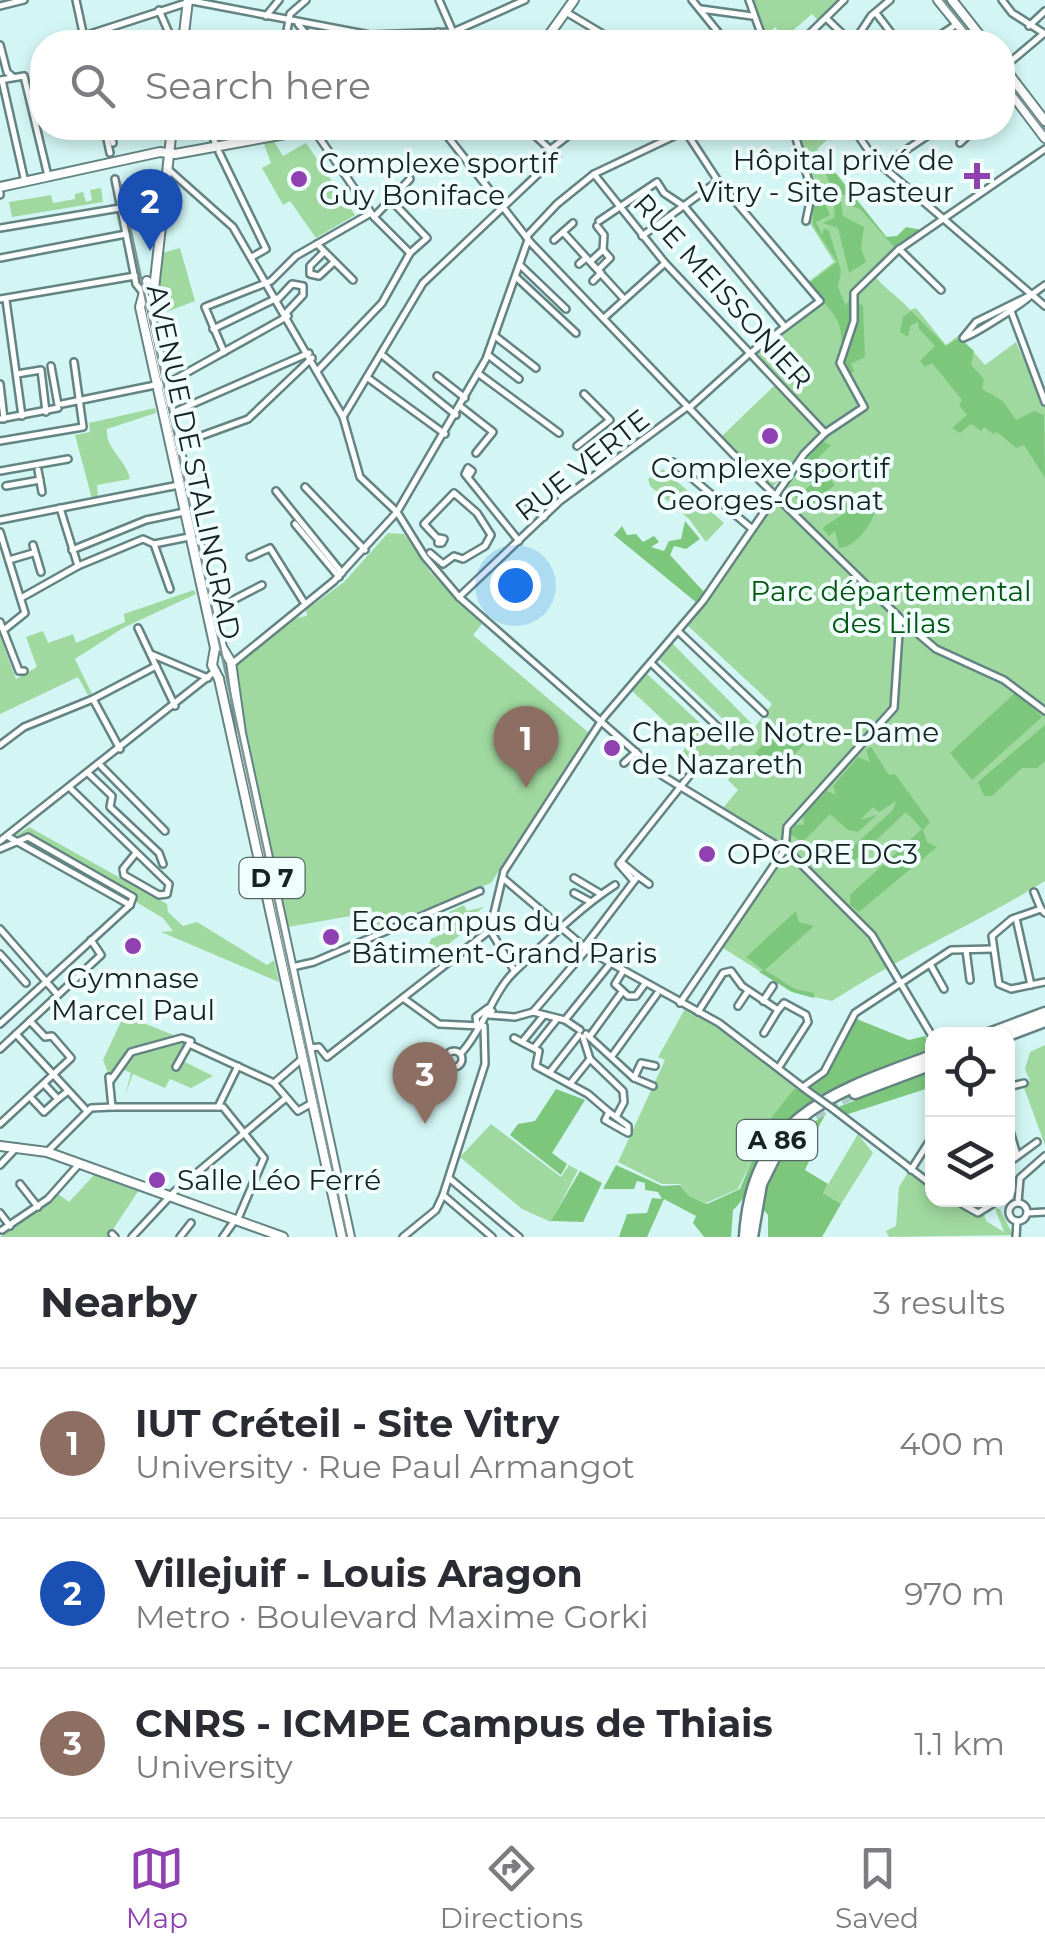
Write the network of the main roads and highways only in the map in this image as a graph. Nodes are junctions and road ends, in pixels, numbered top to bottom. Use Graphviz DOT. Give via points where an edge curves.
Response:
graph roads {
  1 [pos="574,0"];
  2 [pos="938,0"];
  3 [pos="952,0"];
  4 [pos="186,1"];
  5 [pos="182,30"];
  6 [pos="553,30"];
  7 [pos="962,30"];
  8 [pos="976,30"];
  9 [pos="1015,81"];
  10 [pos="1015,98"];
  11 [pos="1045,121"];
  12 [pos="1045,138"];
  13 [pos="169,140"];
  14 [pos="252,140"];
  15 [pos="168,153"];
  16 [pos="0,192"];
  17 [pos="161,384"];
  18 [pos="183,484"];
  19 [pos="214,657"];
  20 [pos="229,659"];
  21 [pos="230,675"];
  22 [pos="215,677"];
  23 [pos="1045,1013"];
  24 [pos="1045,1021"];
  25 [pos="1007,1027"];
  26 [pos="1015,1032"];
  27 [pos="311,1050"];
  28 [pos="302,1059"];
  29 [pos="925,1059"];
  30 [pos="925,1067"];
  31 [pos="856,1093"];
  32 [pos="0,1146"];
  33 [pos="774,1158"];
  34 [pos="263,1234"];
  35 [pos="283,1237"];
  36 [pos="342,1237"];
  37 [pos="350,1237"];
  38 [pos="745,1237"];
  39 [pos="752,1237"];
  1 -- 6 [label="main road"];
  2 -- 7 [label="main road"];
  3 -- 8 [label="main road"];
  4 -- 5 [label="main road"];
  9 -- 11 [label="main road"];
  10 -- 12 [label="main road"];
  13 -- 15 [label="main road, D 7"];
  14 -- 15 [label="main road"];
  15 -- 16 [label="main road"];
  15 -- 17 [label="main road, AVENUE DE STALINGRAD / D 7" via="151,316"];
  15 -- 17 [label="main road, AVENUE DE STALINGRAD / D 7" via="140,307"];
  17 -- 18 [label="main road, AVENUE DE STALINGRAD / D 7"];
  17 -- 18 [label="main road, AVENUE DE STALINGRAD / D 7"];
  18 -- 19 [label="main road, AVENUE DE STALINGRAD / D 7"];
  18 -- 20 [label="main road, AVENUE DE STALINGRAD / D 7"];
  19 -- 20 [label="main road"];
  19 -- 22 [label="main road, D 7"];
  20 -- 21 [label="main road, D 7"];
  21 -- 22 [label="main road"];
  21 -- 27 [label="main road, D 7"];
  22 -- 28 [label="main road, AVENUE DE STALINGRAD / D 7"];
  23 -- 25 [label="highway"];
  24 -- 26 [label="highway"];
  27 -- 28 [label="main road"];
  27 -- 37 [label="main road, D 7"];
  28 -- 36 [label="main road, AVENUE DE STALINGRAD / D 7"];
  29 -- 38 [label="highway, A 86" via="828,1096 788,1126 754,1180"];
  30 -- 31 [label="highway"];
  32 -- 34 [label="main road" via="80,1163"];
  33 -- 39 [label="highway, A 86" via="761,1184"];
  34 -- 35 [label="main road"];
}
